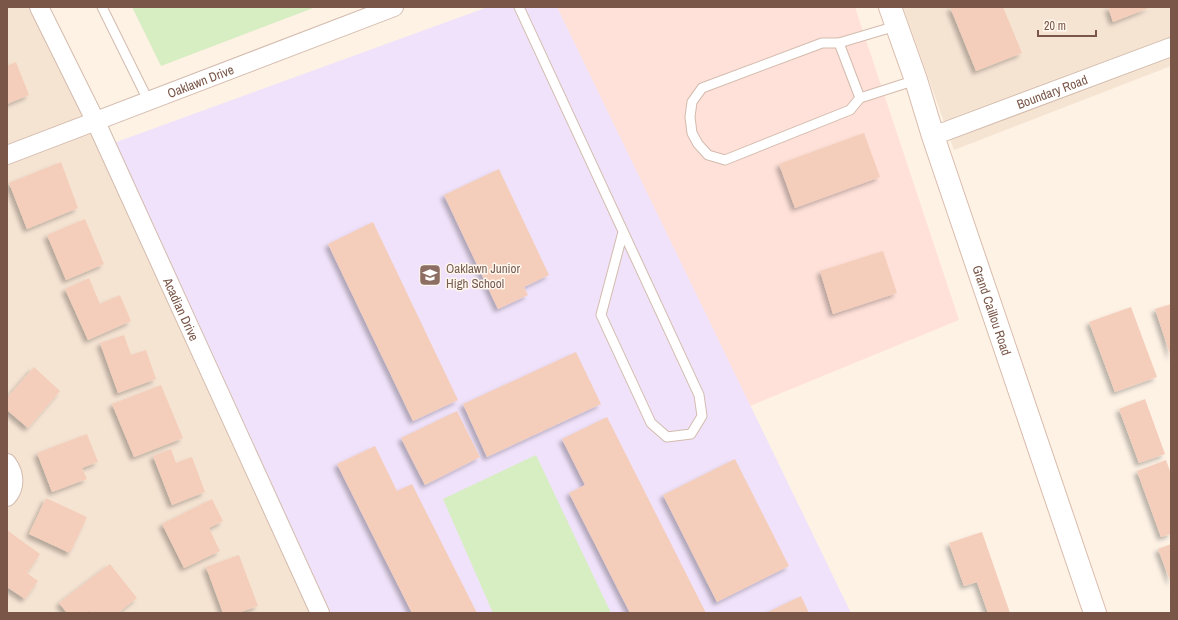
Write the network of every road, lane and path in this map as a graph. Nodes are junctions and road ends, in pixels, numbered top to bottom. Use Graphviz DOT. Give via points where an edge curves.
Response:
graph roads {
  1 [pos="39,7"];
  2 [pos="102,7"];
  3 [pos="394,7"];
  4 [pos="518,7"];
  5 [pos="893,16"];
  6 [pos="839,43"];
  7 [pos="1171,47"];
  8 [pos="916,80"];
  9 [pos="860,98"];
  10 [pos="148,100"];
  11 [pos="96,120"];
  12 [pos="933,136"];
  13 [pos="7,154"];
  14 [pos="624,232"];
  15 [pos="7,463"];
  16 [pos="7,497"];
  17 [pos="320,613"];
  18 [pos="1095,613"];
  1 -- 11 [label="street, Acadian Drive"];
  2 -- 10 [label="lane"];
  3 -- 10 [label="street, Oaklawn Drive"];
  4 -- 14 [label="lane"];
  5 -- 6 [label="lane"];
  5 -- 8 [label="main road, Grand Caillou Road"];
  6 -- 9 [label="lane"];
  6 -- 9 [label="lane" via="822,43 702,88 692,102 692,134 708,155 725,160 850,110"];
  7 -- 12 [label="street, Boundary Road"];
  8 -- 9 [label="lane"];
  8 -- 12 [label="main road, Grand Caillou Road"];
  10 -- 11 [label="street, Oaklawn Drive"];
  11 -- 13 [label="street, Oaklawn Drive"];
  11 -- 17 [label="street, Acadian Drive"];
  12 -- 18 [label="main road, Grand Caillou Road"];
  14 -- 14 [label="lane" via="699,394 702,416 691,434 667,437 651,423 601,315"];
  15 -- 16 [label="street" via="14,479"];
}
